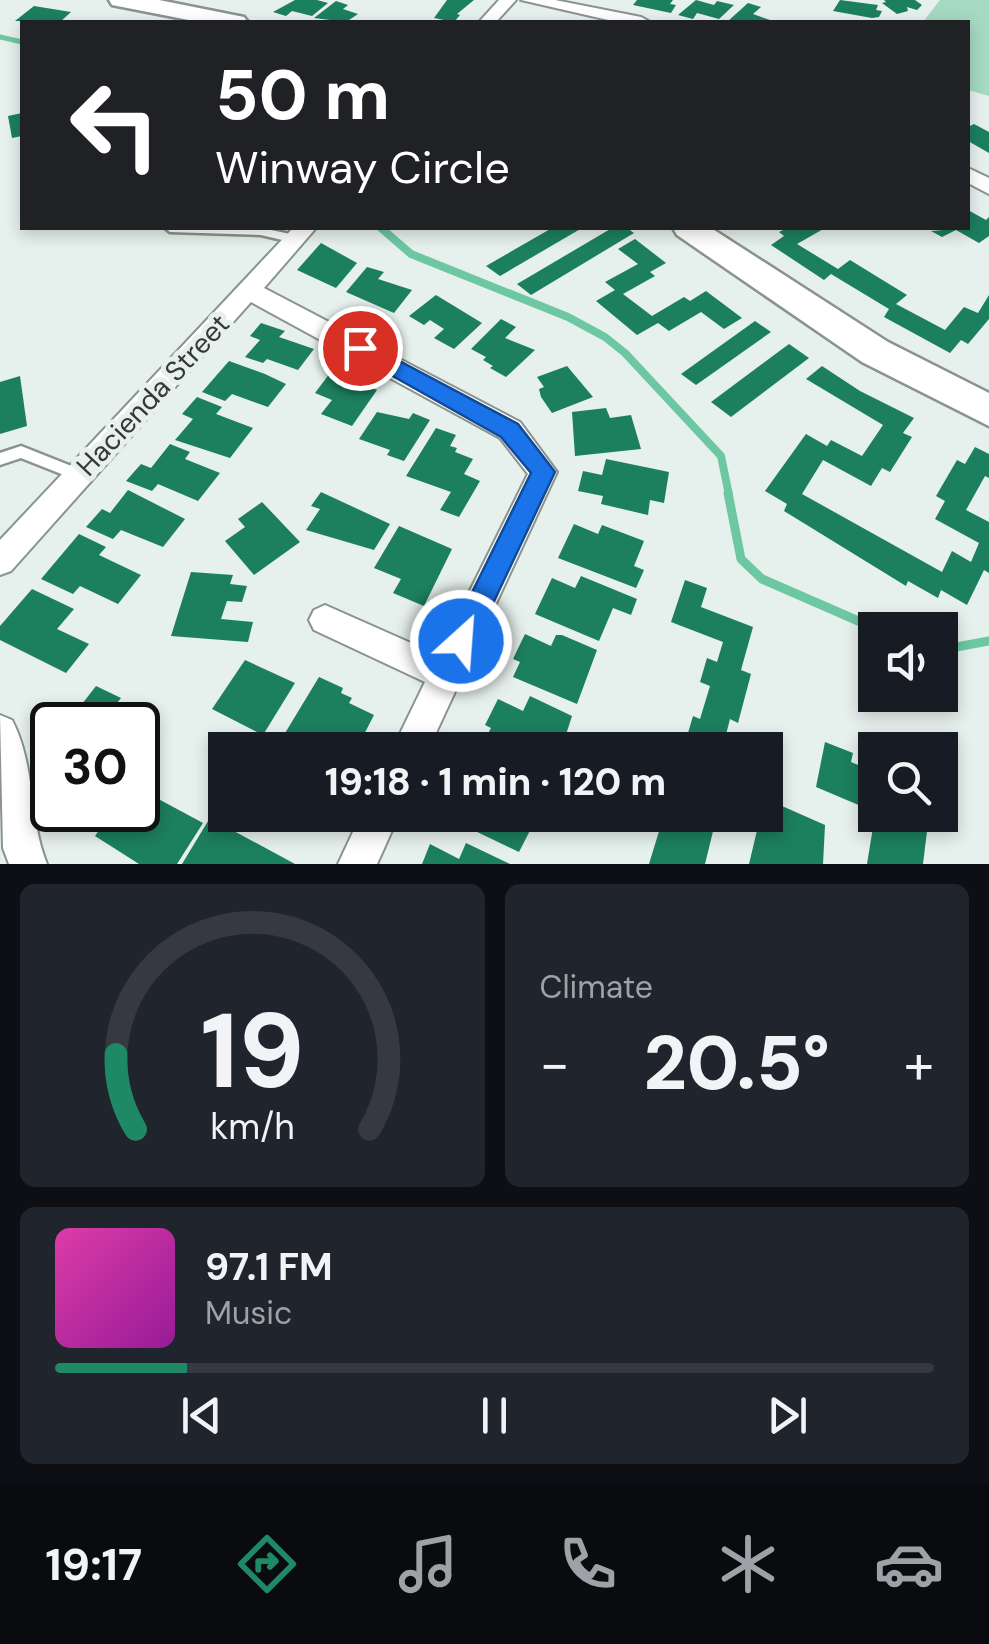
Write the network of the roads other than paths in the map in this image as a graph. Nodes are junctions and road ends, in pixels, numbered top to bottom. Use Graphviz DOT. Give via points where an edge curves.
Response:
graph roads {
  1 [pos="122,0"];
  2 [pos="508,0"];
  3 [pos="529,0"];
  4 [pos="226,20"];
  5 [pos="489,20"];
  6 [pos="631,20"];
  7 [pos="231,230"];
  8 [pos="692,230"];
  9 [pos="300,233"];
  10 [pos="250,291"];
  11 [pos="989,411"];
  12 [pos="4,457"];
  13 [pos="79,476"];
  14 [pos="0,561"];
  15 [pos="324,620"];
  16 [pos="445,675"];
  17 [pos="0,732"];
  18 [pos="418,732"];
  19 [pos="372,832"];
  20 [pos="28,864"];
  21 [pos="357,864"];
  1 -- 4 [label="main road"];
  2 -- 5 [label="street"];
  3 -- 6 [label="street"];
  7 -- 9 [label="lane"];
  8 -- 11 [label="main road" via="875,352"];
  9 -- 10 [label="street, Hacienda Street"];
  10 -- 13 [label="street, Hacienda Street"];
  10 -- 16 [label="street" via="510,430 543,472"];
  12 -- 13 [label="lane" via="21,452"];
  13 -- 14 [label="street, Hacienda Street"];
  15 -- 16 [label="street"];
  16 -- 18 [label="street"];
  17 -- 20 [label="street" via="10,747 18,846"];
  19 -- 21 [label="street"];
}
